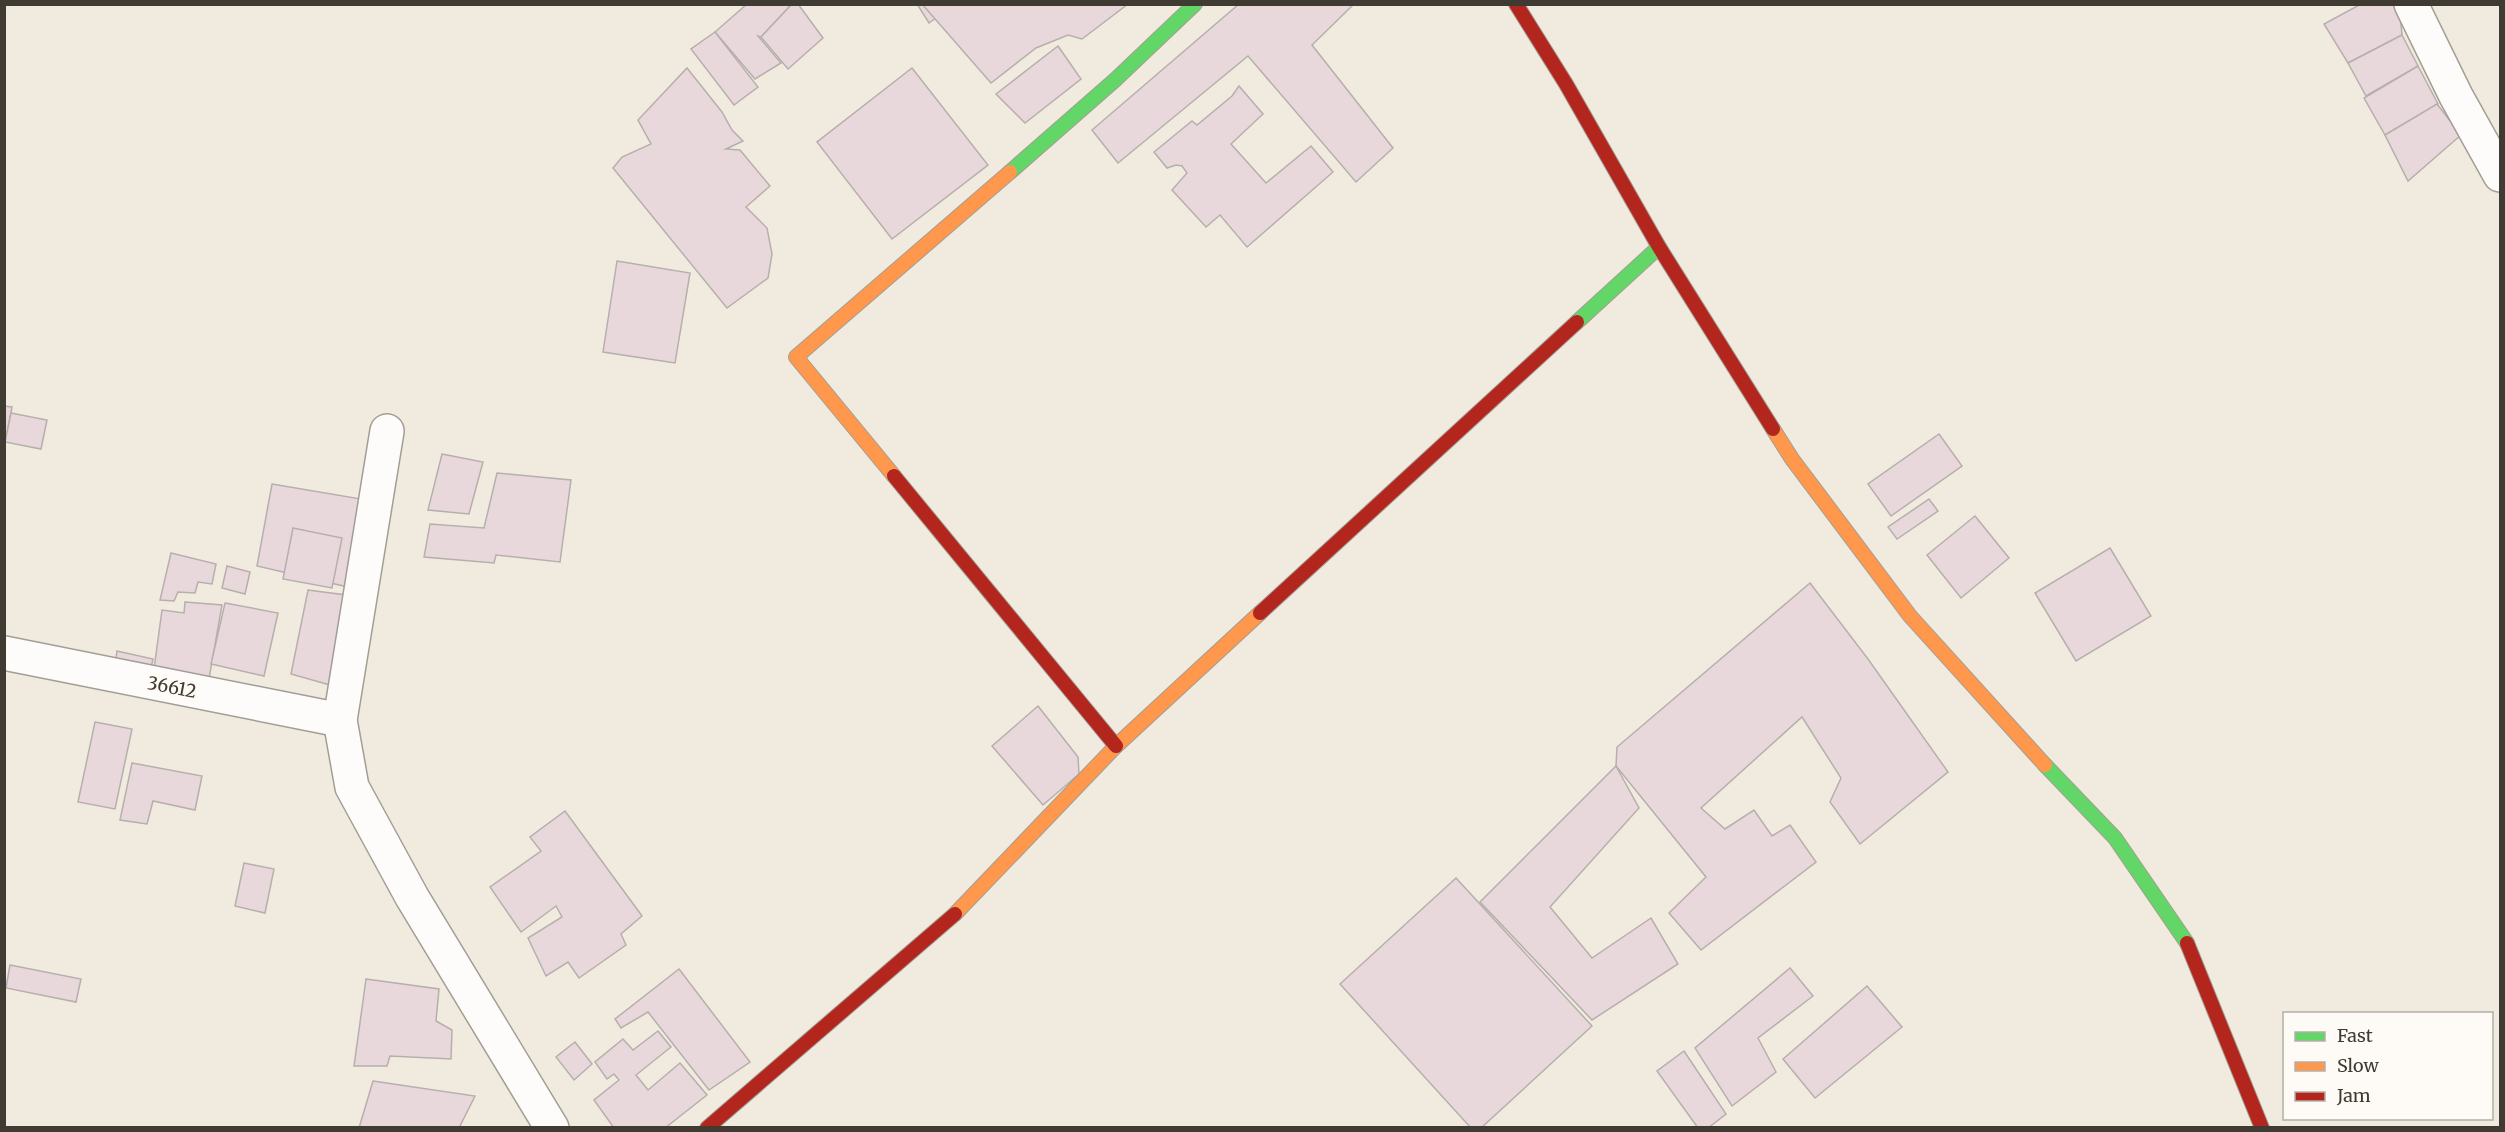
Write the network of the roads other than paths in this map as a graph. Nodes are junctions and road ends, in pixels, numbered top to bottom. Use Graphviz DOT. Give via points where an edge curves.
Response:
graph roads {
  1 [pos="1195,4"];
  2 [pos="1516,4"];
  3 [pos="2411,4"];
  4 [pos="2500,175"];
  5 [pos="1659,247"];
  6 [pos="387,431"];
  7 [pos="4,653"];
  8 [pos="340,720"];
  9 [pos="1116,746"];
  10 [pos="552,1128"];
  11 [pos="707,1128"];
  12 [pos="2262,1128"];
  1 -- 9 [label="street" via="1114,80 796,357"];
  2 -- 5 [label="street"];
  3 -- 4 [label="street"];
  5 -- 9 [label="street"];
  5 -- 12 [label="street" via="1792,459 1910,615 2018,738 2115,838 2182,935"];
  6 -- 8 [label="street"];
  7 -- 8 [label="street, 36612"];
  8 -- 10 [label="street" via="352,787 412,897"];
  9 -- 11 [label="street" via="967,904"];
}
